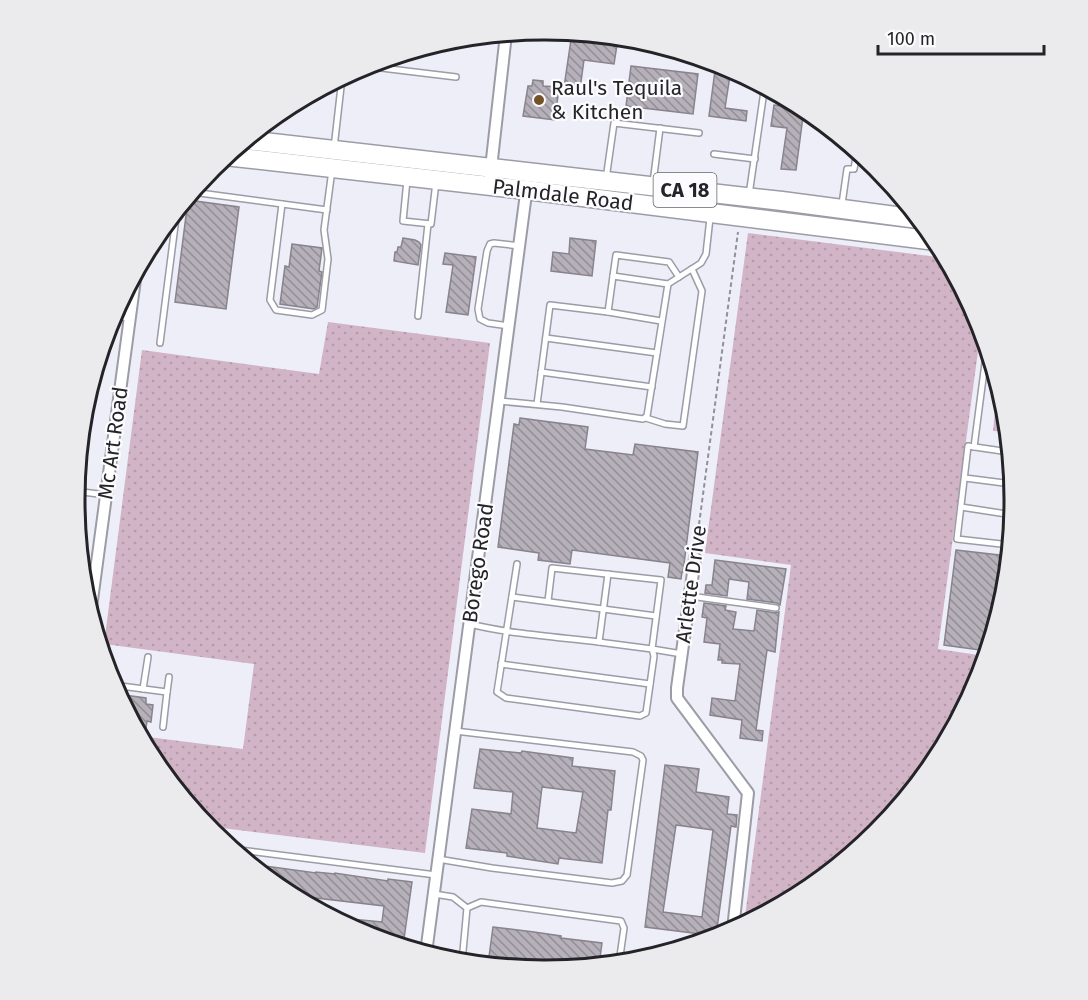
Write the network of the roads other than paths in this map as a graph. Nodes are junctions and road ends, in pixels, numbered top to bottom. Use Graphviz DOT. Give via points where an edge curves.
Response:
graph roads {
  1 [pos="505,42"];
  2 [pos="386,69"];
  3 [pos="456,77"];
  4 [pos="341,88"];
  5 [pos="763,96"];
  6 [pos="660,128"];
  7 [pos="699,133"];
  8 [pos="257,141"];
  9 [pos="334,149"];
  10 [pos="714,154"];
  11 [pos="238,158"];
  12 [pos="755,159"];
  13 [pos="855,162"];
  14 [pos="490,168"];
  15 [pos="332,169"];
  16 [pos="407,177"];
  17 [pos="436,180"];
  18 [pos="527,181"];
  19 [pos="605,181"];
  20 [pos="489,186"];
  21 [pos="652,186"];
  22 [pos="202,193"];
  23 [pos="749,197"];
  24 [pos="282,204"];
  25 [pos="842,209"];
  26 [pos="327,210"];
  27 [pos="711,214"];
  28 [pos="907,218"];
  29 [pos="430,224"];
  30 [pos="175,226"];
  31 [pos="922,239"];
  32 [pos="520,246"];
  33 [pos="692,269"];
  34 [pos="613,276"];
  35 [pos="679,278"];
  36 [pos="668,284"];
  37 [pos="133,295"];
  38 [pos="608,312"];
  39 [pos="418,316"];
  40 [pos="122,317"];
  41 [pos="130,318"];
  42 [pos="661,321"];
  43 [pos="509,326"];
  44 [pos="546,338"];
  45 [pos="160,343"];
  46 [pos="657,353"];
  47 [pos="984,369"];
  48 [pos="541,372"];
  49 [pos="652,387"];
  50 [pos="499,400"];
  51 [pos="537,404"];
  52 [pos="645,418"];
  53 [pos="974,447"];
  54 [pos="1001,451"];
  55 [pos="964,478"];
  56 [pos="1003,483"];
  57 [pos="85,492"];
  58 [pos="106,495"];
  59 [pos="961,507"];
  60 [pos="1004,514"];
  61 [pos="1002,544"];
  62 [pos="695,558"];
  63 [pos="517,564"];
  64 [pos="608,574"];
  65 [pos="93,591"];
  66 [pos="690,596"];
  67 [pos="512,597"];
  68 [pos="548,601"];
  69 [pos="776,608"];
  70 [pos="604,609"];
  71 [pos="656,615"];
  72 [pos="470,624"];
  73 [pos="507,630"];
  74 [pos="599,642"];
  75 [pos="652,649"];
  76 [pos="682,654"];
  77 [pos="147,657"];
  78 [pos="501,664"];
  79 [pos="169,677"];
  80 [pos="650,684"];
  81 [pos="124,687"];
  82 [pos="142,689"];
  83 [pos="167,692"];
  84 [pos="163,727"];
  85 [pos="455,731"];
  86 [pos="248,851"];
  87 [pos="438,859"];
  88 [pos="436,875"];
  89 [pos="434,894"];
  90 [pos="467,908"];
  91 [pos="734,918"];
  92 [pos="427,945"];
  93 [pos="463,952"];
  94 [pos="620,953"];
  1 -- 14 [label="street"];
  2 -- 3 [label="lane"];
  4 -- 9 [label="lane"];
  5 -- 12 [label="lane"];
  6 -- 7 [label="lane"];
  6 -- 19 [label="lane" via="614,123"];
  6 -- 21 [label="lane"];
  8 -- 9 [label="highway, Palmdale Road / CA 18"];
  9 -- 14 [label="highway, Palmdale Road / CA 18"];
  10 -- 12 [label="lane"];
  11 -- 15 [label="highway, Palmdale Road / CA 18"];
  12 -- 23 [label="lane"];
  13 -- 25 [label="lane" via="854,169 847,169"];
  14 -- 18 [label="highway, Palmdale Road / CA 18"];
  14 -- 20 [label="street"];
  15 -- 16 [label="highway, Palmdale Road / CA 18"];
  15 -- 26 [label="lane"];
  16 -- 17 [label="highway, Palmdale Road / CA 18"];
  16 -- 29 [label="lane" via="404,221"];
  17 -- 20 [label="highway, Palmdale Road / CA 18"];
  17 -- 29 [label="lane"];
  18 -- 19 [label="highway, Palmdale Road / CA 18"];
  18 -- 20 [label="highway, Palmdale Road / CA 18"];
  18 -- 27 [label="highway, Palmdale Road / CA 18"];
  18 -- 32 [label="street, Borego Road"];
  19 -- 21 [label="highway, Palmdale Road / CA 18"];
  21 -- 23 [label="highway, Palmdale Road / CA 18"];
  22 -- 24 [label="lane"];
  23 -- 25 [label="highway, Palmdale Road / CA 18"];
  24 -- 26 [label="lane"];
  24 -- 26 [label="lane" via="270,300 276,310 312,315 322,310 328,259 324,230"];
  25 -- 28 [label="highway, Palmdale Road / CA 18"];
  27 -- 31 [label="highway, Palmdale Road / CA 18"];
  27 -- 33 [label="lane" via="706,254"];
  29 -- 39 [label="lane"];
  30 -- 45 [label="lane"];
  32 -- 43 [label="street, Borego Road"];
  32 -- 43 [label="lane" via="490,244 478,309 480,319"];
  33 -- 35 [label="lane"];
  33 -- 52 [label="lane" via="702,291 683,426"];
  34 -- 35 [label="lane" via="616,255 669,262"];
  34 -- 36 [label="lane"];
  34 -- 38 [label="lane"];
  35 -- 36 [label="lane"];
  36 -- 42 [label="lane"];
  37 -- 41 [label="street, Mc Art Road"];
  38 -- 42 [label="lane"];
  38 -- 44 [label="lane" via="550,305"];
  40 -- 41 [label="lane"];
  41 -- 58 [label="street, Mc Art Road"];
  42 -- 46 [label="lane"];
  43 -- 50 [label="street, Borego Road"];
  44 -- 46 [label="lane"];
  44 -- 48 [label="lane"];
  46 -- 49 [label="lane"];
  47 -- 53 [label="lane"];
  48 -- 49 [label="lane"];
  48 -- 51 [label="lane"];
  49 -- 52 [label="lane"];
  50 -- 51 [label="lane"];
  50 -- 72 [label="street, Borego Road"];
  51 -- 52 [label="lane"];
  53 -- 54 [label="lane"];
  53 -- 55 [label="lane" via="968,446"];
  55 -- 56 [label="lane"];
  55 -- 59 [label="lane"];
  57 -- 58 [label="lane"];
  58 -- 65 [label="street, Mc Art Road"];
  59 -- 60 [label="lane"];
  59 -- 61 [label="lane" via="957,539"];
  62 -- 66 [label="street, Arlette Drive"];
  63 -- 67 [label="lane"];
  64 -- 68 [label="lane" via="552,568"];
  64 -- 70 [label="lane"];
  64 -- 71 [label="lane" via="661,580"];
  66 -- 69 [label="lane"];
  66 -- 76 [label="street, Arlette Drive"];
  67 -- 68 [label="lane"];
  67 -- 73 [label="lane"];
  68 -- 70 [label="lane"];
  70 -- 71 [label="lane"];
  70 -- 74 [label="lane"];
  71 -- 75 [label="lane"];
  72 -- 73 [label="lane"];
  72 -- 85 [label="street, Borego Road"];
  73 -- 74 [label="lane"];
  73 -- 78 [label="lane"];
  74 -- 75 [label="lane"];
  75 -- 76 [label="lane"];
  75 -- 80 [label="lane"];
  76 -- 91 [label="street, Arlette Drive" via="677,698 748,793"];
  77 -- 82 [label="lane"];
  78 -- 80 [label="lane"];
  78 -- 80 [label="lane" via="497,692 506,698 639,716 646,713"];
  79 -- 83 [label="lane"];
  81 -- 82 [label="lane"];
  82 -- 83 [label="lane"];
  83 -- 84 [label="lane"];
  85 -- 87 [label="street, Borego Road"];
  85 -- 87 [label="lane" via="633,752 643,760 627,875 622,881 601,882"];
  86 -- 88 [label="lane"];
  87 -- 88 [label="street, Borego Road"];
  88 -- 89 [label="street, Borego Road"];
  89 -- 90 [label="lane" via="453,897"];
  89 -- 92 [label="street, Borego Road"];
  90 -- 93 [label="lane"];
  90 -- 94 [label="lane" via="481,902 621,921 624,928"];
}
